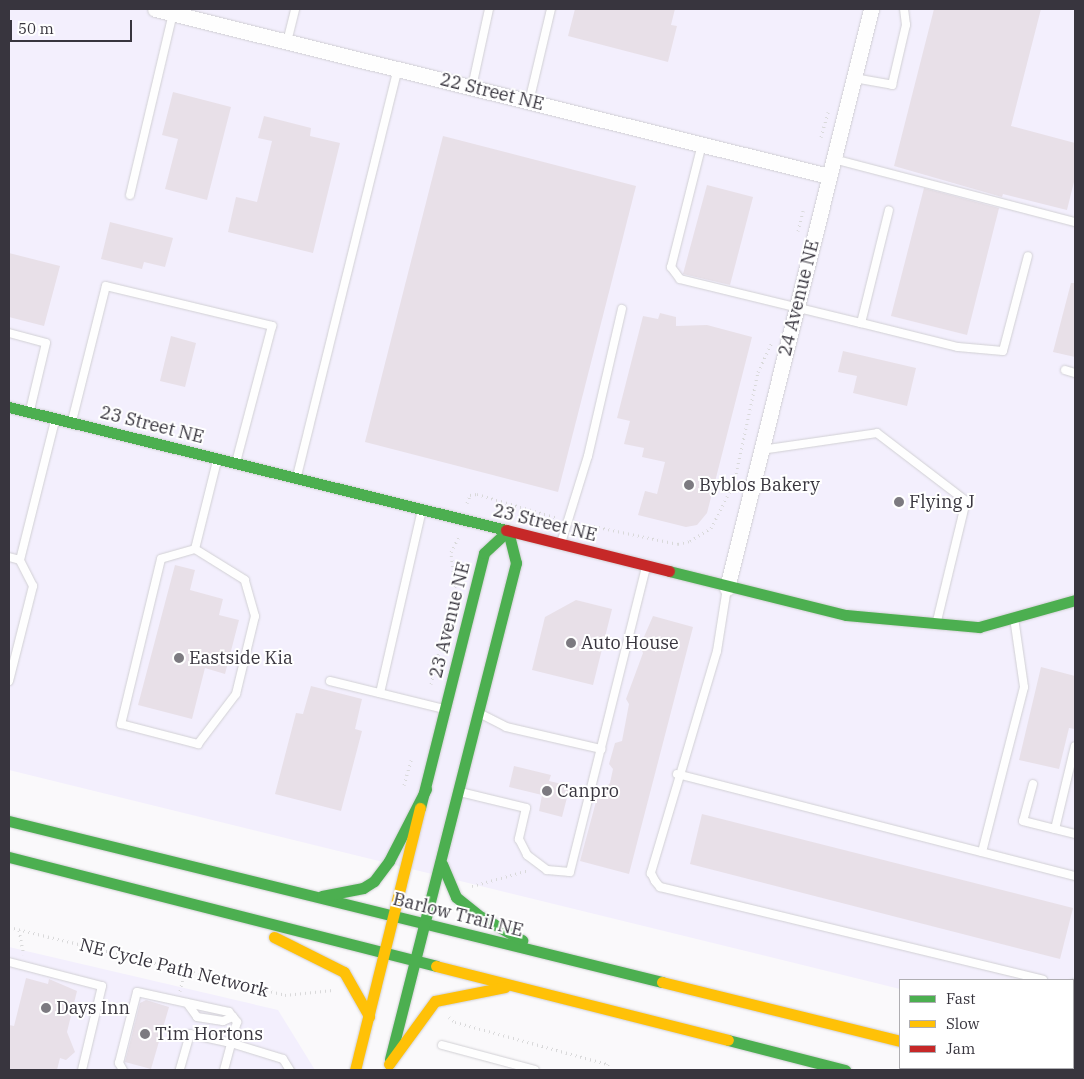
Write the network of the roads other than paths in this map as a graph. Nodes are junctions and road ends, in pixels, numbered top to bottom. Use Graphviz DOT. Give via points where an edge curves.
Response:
graph roads {
  1 [pos="155,9"];
  2 [pos="295,9"];
  3 [pos="489,9"];
  4 [pos="551,9"];
  5 [pos="871,9"];
  6 [pos="904,9"];
  7 [pos="183,13"];
  8 [pos="286,42"];
  9 [pos="398,68"];
  10 [pos="854,78"];
  11 [pos="472,87"];
  12 [pos="528,102"];
  13 [pos="702,144"];
  14 [pos="833,159"];
  15 [pos="829,176"];
  16 [pos="130,195"];
  17 [pos="889,210"];
  18 [pos="1075,222"];
  19 [pos="1028,256"];
  20 [pos="796,307"];
  21 [pos="622,308"];
  22 [pos="861,323"];
  23 [pos="9,333"];
  24 [pos="1065,370"];
  25 [pos="1075,373"];
  26 [pos="9,407"];
  27 [pos="30,412"];
  28 [pos="56,419"];
  29 [pos="71,422"];
  30 [pos="761,450"];
  31 [pos="218,459"];
  32 [pos="236,464"];
  33 [pos="296,478"];
  34 [pos="422,510"];
  35 [pos="508,531"];
  36 [pos="561,543"];
  37 [pos="195,549"];
  38 [pos="9,557"];
  39 [pos="20,560"];
  40 [pos="646,568"];
  41 [pos="727,588"];
  42 [pos="1075,600"];
  43 [pos="1014,617"];
  44 [pos="936,623"];
  45 [pos="9,681"];
  46 [pos="330,681"];
  47 [pos="380,693"];
  48 [pos="446,710"];
  49 [pos="479,713"];
  50 [pos="1075,746"];
  51 [pos="601,749"];
  52 [pos="677,774"];
  53 [pos="1032,784"];
  54 [pos="426,789"];
  55 [pos="460,792"];
  56 [pos="9,821"];
  57 [pos="1055,829"];
  58 [pos="1075,834"];
  59 [pos="982,852"];
  60 [pos="9,858"];
  61 [pos="442,864"];
  62 [pos="1075,876"];
  63 [pos="314,897"];
  64 [pos="211,908"];
  65 [pos="395,917"];
  66 [pos="426,925"];
  67 [pos="385,955"];
  68 [pos="550,955"];
  69 [pos="9,962"];
  70 [pos="416,963"];
  71 [pos="1039,979"];
  72 [pos="507,986"];
  73 [pos="369,1016"];
  74 [pos="899,1041"];
  75 [pos="232,1043"];
  76 [pos="442,1044"];
  77 [pos="121,1066"];
  78 [pos="388,1067"];
  79 [pos="82,1070"];
  80 [pos="180,1070"];
  81 [pos="224,1070"];
  82 [pos="290,1070"];
  83 [pos="355,1070"];
  84 [pos="535,1070"];
  85 [pos="845,1070"];
  1 -- 7 [label="street, 22 Street NE"];
  2 -- 8 [label="lane"];
  3 -- 11 [label="lane"];
  4 -- 12 [label="lane"];
  5 -- 10 [label="street, 24 Avenue NE"];
  6 -- 10 [label="lane" via="906,25 892,85"];
  7 -- 8 [label="street, 22 Street NE"];
  7 -- 16 [label="lane"];
  8 -- 9 [label="street, 22 Street NE"];
  9 -- 11 [label="street, 22 Street NE"];
  9 -- 33 [label="lane"];
  10 -- 14 [label="street, 24 Avenue NE"];
  11 -- 12 [label="street, 22 Street NE"];
  12 -- 13 [label="street, 22 Street NE"];
  13 -- 15 [label="street, 22 Street NE"];
  13 -- 20 [label="lane" via="670,267 673,275"];
  14 -- 15 [label="street, 24 Avenue NE"];
  14 -- 18 [label="lane"];
  15 -- 20 [label="street, 24 Avenue NE"];
  17 -- 22 [label="lane"];
  19 -- 22 [label="lane" via="1003,351 958,347"];
  20 -- 22 [label="lane"];
  20 -- 30 [label="street, 24 Avenue NE"];
  21 -- 36 [label="lane" via="588,456"];
  23 -- 27 [label="lane" via="46,343"];
  24 -- 25 [label="lane"];
  26 -- 27 [label="main road, 23 Street NE"];
  27 -- 28 [label="main road, 23 Street NE"];
  28 -- 29 [label="main road, 23 Street NE"];
  28 -- 39 [label="lane"];
  29 -- 31 [label="main road, 23 Street NE"];
  29 -- 32 [label="lane" via="106,286 272,326"];
  30 -- 41 [label="street, 24 Avenue NE"];
  30 -- 44 [label="lane" via="876,433 966,501"];
  31 -- 32 [label="main road, 23 Street NE"];
  31 -- 37 [label="lane"];
  32 -- 33 [label="main road, 23 Street NE"];
  33 -- 34 [label="main road, 23 Street NE"];
  34 -- 35 [label="main road, 23 Street NE"];
  34 -- 47 [label="lane"];
  35 -- 36 [label="main road, 23 Street NE"];
  35 -- 48 [label="main road, 23 Avenue NE" via="484,554"];
  35 -- 49 [label="main road" via="516,563"];
  36 -- 40 [label="main road, 23 Street NE"];
  37 -- 37 [label="lane" via="245,580 255,616 236,694 198,744 121,724 161,559"];
  38 -- 39 [label="lane"];
  39 -- 45 [label="lane" via="33,586"];
  40 -- 41 [label="main road, 23 Street NE"];
  40 -- 51 [label="lane"];
  41 -- 44 [label="main road, 23 Street NE" via="846,616"];
  41 -- 52 [label="lane" via="717,650"];
  42 -- 43 [label="main road, 23 Street NE"];
  43 -- 44 [label="main road, 23 Street NE" via="979,627"];
  43 -- 59 [label="lane" via="1024,686"];
  46 -- 47 [label="lane"];
  47 -- 48 [label="lane"];
  48 -- 54 [label="main road, 23 Avenue NE"];
  49 -- 51 [label="lane" via="506,727"];
  49 -- 55 [label="main road"];
  50 -- 57 [label="lane"];
  51 -- 55 [label="lane" via="570,872 547,870 535,864 519,838 526,808"];
  52 -- 59 [label="lane"];
  52 -- 71 [label="lane" via="651,873 660,887"];
  53 -- 57 [label="lane" via="1023,821"];
  54 -- 63 [label="main road" via="389,861 374,881 363,888"];
  54 -- 65 [label="main road, 23 Avenue NE"];
  55 -- 61 [label="main road"];
  56 -- 63 [label="main road, Barlow Trail NE"];
  57 -- 58 [label="lane"];
  59 -- 62 [label="lane"];
  60 -- 64 [label="main road"];
  61 -- 66 [label="main road"];
  61 -- 68 [label="main road" via="456,897 478,915"];
  63 -- 65 [label="main road, Barlow Trail NE"];
  64 -- 67 [label="main road"];
  64 -- 73 [label="main road" via="330,962 351,981"];
  65 -- 66 [label="main road, Barlow Trail NE"];
  65 -- 67 [label="main road, 23 Avenue NE"];
  66 -- 68 [label="main road, Barlow Trail NE"];
  66 -- 70 [label="main road"];
  67 -- 70 [label="main road"];
  67 -- 73 [label="main road, 23 Avenue NE"];
  68 -- 74 [label="main road, Barlow Trail NE"];
  69 -- 79 [label="lane" via="102,986"];
  70 -- 72 [label="main road"];
  70 -- 78 [label="main road"];
  72 -- 78 [label="main road" via="435,1001"];
  72 -- 85 [label="main road"];
  73 -- 83 [label="main road, 23 Avenue NE"];
  75 -- 77 [label="lane" via="237,1022 229,1012 137,992"];
  75 -- 80 [label="lane" via="190,1034"];
  75 -- 81 [label="lane"];
  75 -- 82 [label="lane" via="283,1059"];
  76 -- 84 [label="lane"];
}
